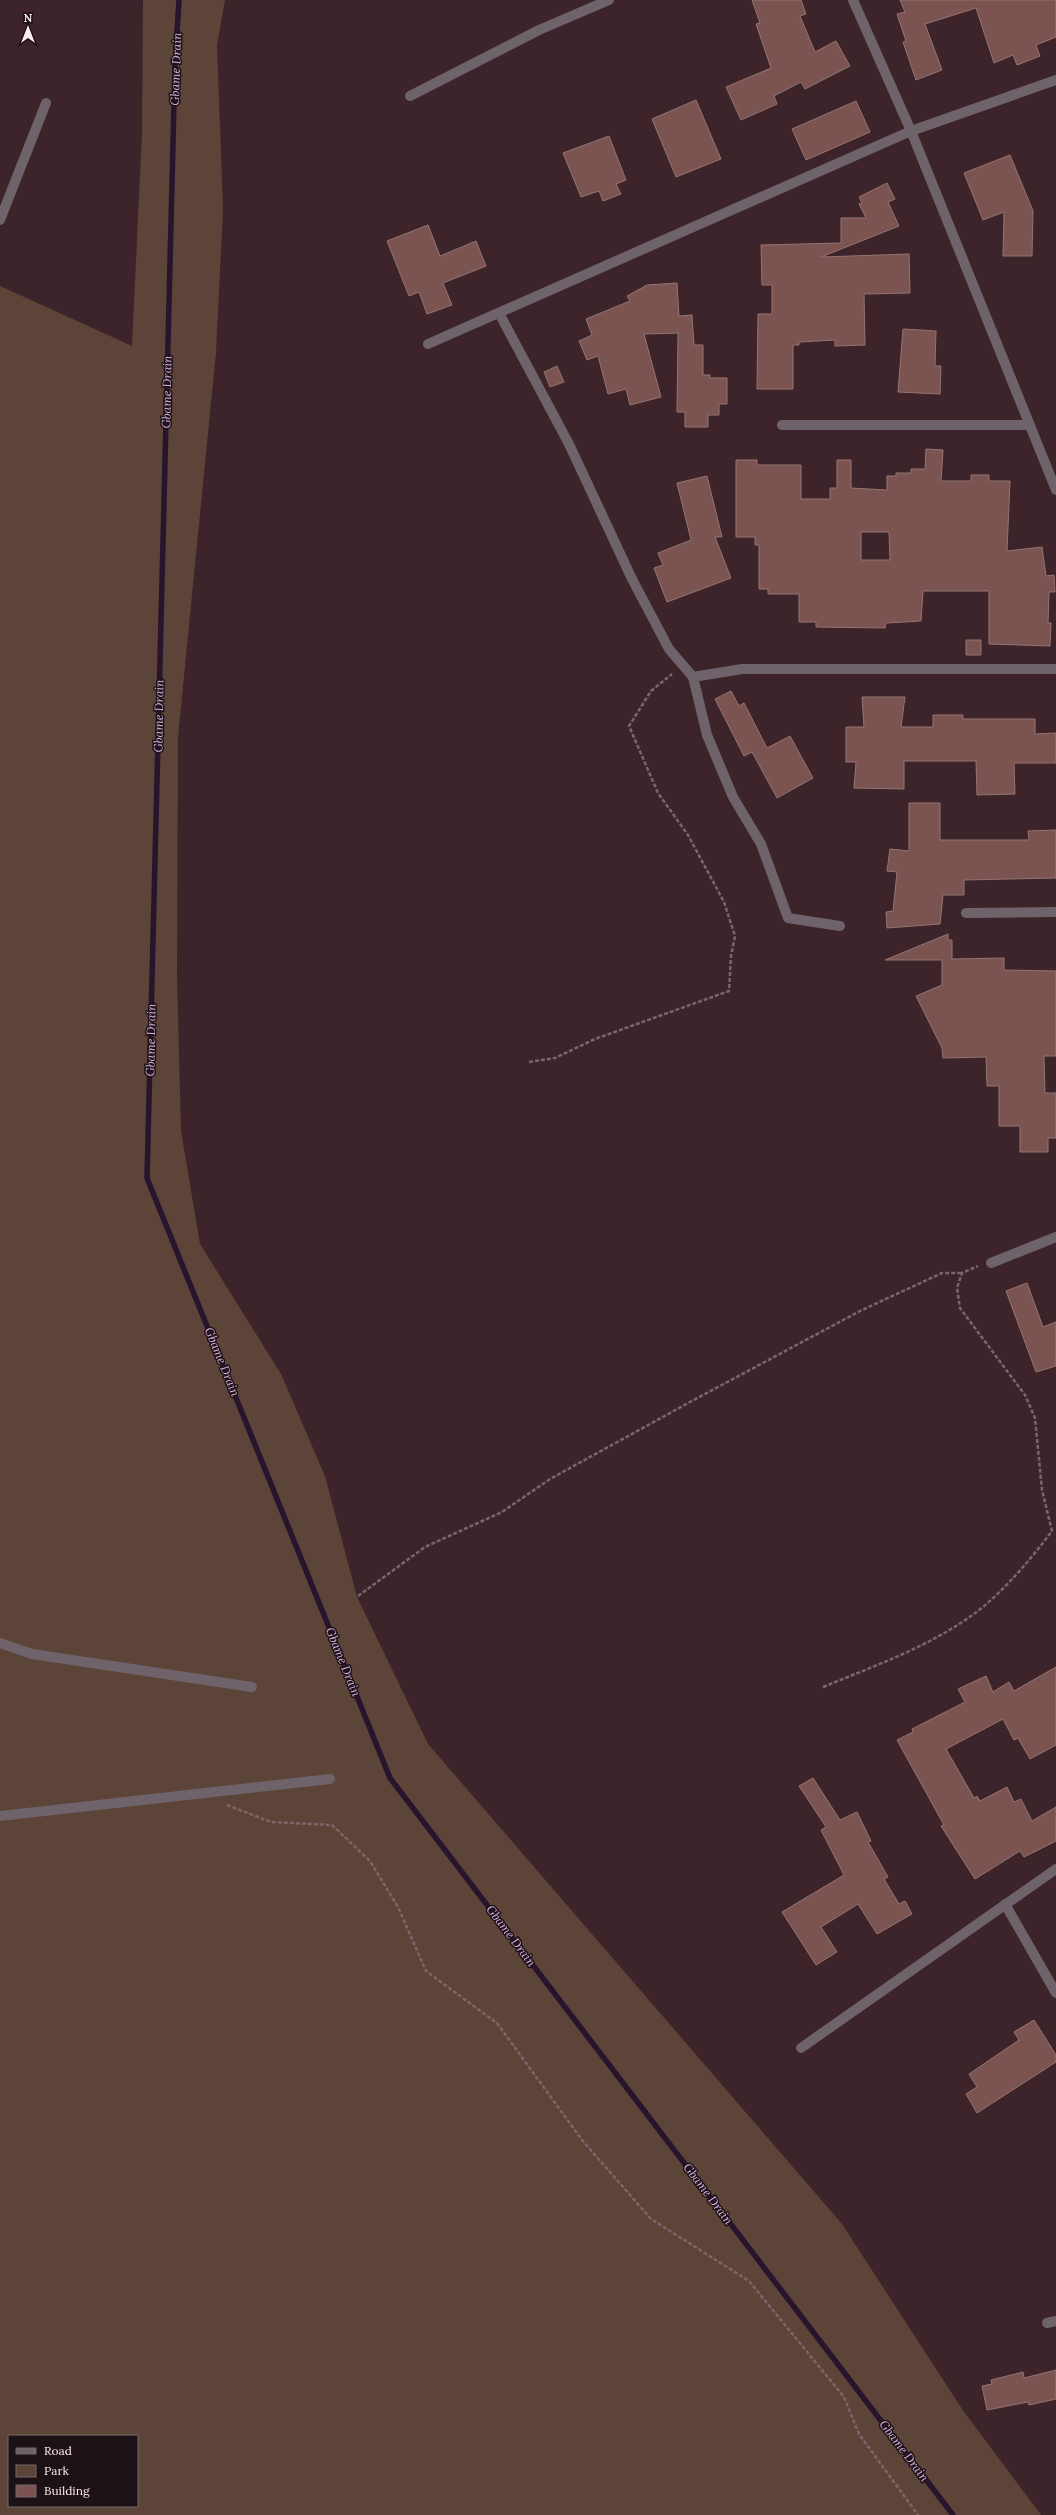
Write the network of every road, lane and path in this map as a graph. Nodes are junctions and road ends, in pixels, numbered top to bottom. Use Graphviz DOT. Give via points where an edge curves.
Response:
graph roads {
  1 [pos="609,0"];
  2 [pos="853,0"];
  3 [pos="1056,80"];
  4 [pos="410,96"];
  5 [pos="46,103"];
  6 [pos="912,131"];
  7 [pos="0,220"];
  8 [pos="499,312"];
  9 [pos="428,344"];
  10 [pos="782,425"];
  11 [pos="1030,425"];
  12 [pos="1056,488"];
  13 [pos="683,665"];
  14 [pos="1056,669"];
  15 [pos="694,677"];
  16 [pos="1056,912"];
  17 [pos="966,913"];
  18 [pos="840,926"];
  19 [pos="528,1062"];
  20 [pos="1056,1237"];
  21 [pos="991,1263"];
  22 [pos="962,1273"];
  23 [pos="358,1596"];
  24 [pos="0,1643"];
  25 [pos="252,1687"];
  26 [pos="823,1687"];
  27 [pos="330,1779"];
  28 [pos="221,1803"];
  29 [pos="0,1816"];
  30 [pos="1056,1869"];
  31 [pos="1005,1904"];
  32 [pos="1056,1993"];
  33 [pos="801,2048"];
  34 [pos="918,2515"];
  1 -- 4 [label="street" via="539,30"];
  2 -- 6 [label="street"];
  3 -- 6 [label="street"];
  5 -- 7 [label="street"];
  6 -- 8 [label="street"];
  6 -- 11 [label="street"];
  8 -- 9 [label="street"];
  8 -- 13 [label="street" via="569,444 668,649"];
  10 -- 11 [label="street"];
  11 -- 12 [label="street"];
  13 -- 15 [label="street"];
  13 -- 19 [label="path" via="651,690 629,726 658,793 688,835 724,902 735,936 729,991 595,1039 555,1058"];
  14 -- 15 [label="street" via="742,669"];
  15 -- 18 [label="street" via="707,735 733,797 761,844 788,918"];
  16 -- 17 [label="street"];
  20 -- 21 [label="street"];
  21 -- 22 [label="path"];
  22 -- 23 [label="path" via="942,1273 860,1311 550,1479 502,1512 425,1547"];
  22 -- 26 [label="path" via="957,1288 960,1308 1025,1395 1035,1418 1042,1490 1052,1531 1026,1564 971,1616 912,1650"];
  24 -- 25 [label="street" via="32,1654"];
  27 -- 29 [label="street"];
  28 -- 34 [label="path" via="271,1822 332,1825 370,1861 398,1907 426,1971 497,2023 582,2140 651,2219 749,2281 844,2397 859,2434"];
  30 -- 31 [label="street"];
  31 -- 32 [label="street"];
  31 -- 33 [label="street"];
}
